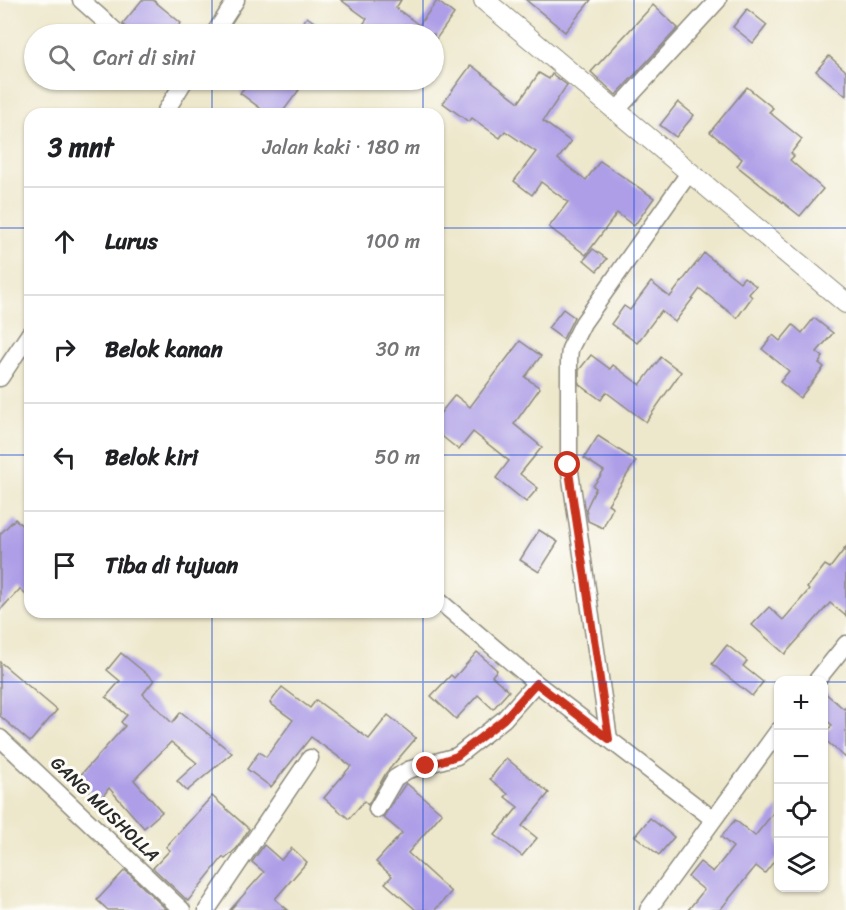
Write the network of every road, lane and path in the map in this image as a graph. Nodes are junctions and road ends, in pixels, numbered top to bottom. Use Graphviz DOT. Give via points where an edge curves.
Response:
graph roads {
  1 [pos="81,0"];
  2 [pos="236,0"];
  3 [pos="484,0"];
  4 [pos="718,0"];
  5 [pos="108,24"];
  6 [pos="220,24"];
  7 [pos="175,90"];
  8 [pos="167,108"];
  9 [pos="618,108"];
  10 [pos="689,173"];
  11 [pos="846,303"];
  12 [pos="24,342"];
  13 [pos="0,378"];
  14 [pos="444,605"];
  15 [pos="846,644"];
  16 [pos="821,676"];
  17 [pos="536,683"];
  18 [pos="774,737"];
  19 [pos="0,738"];
  20 [pos="609,739"];
  21 [pos="310,758"];
  22 [pos="377,809"];
  23 [pos="712,819"];
  24 [pos="182,910"];
  25 [pos="207,910"];
  26 [pos="648,910"];
  1 -- 5 [label="street"];
  2 -- 6 [label="street"];
  3 -- 9 [label="street"];
  4 -- 9 [label="street"];
  7 -- 8 [label="street"];
  9 -- 10 [label="street"];
  10 -- 11 [label="street"];
  10 -- 20 [label="street" via="583,323 570,349 568,465"];
  12 -- 13 [label="street"];
  14 -- 17 [label="street"];
  15 -- 16 [label="street"];
  17 -- 20 [label="street"];
  17 -- 22 [label="street" via="504,719 457,756 408,770 396,778"];
  18 -- 23 [label="street"];
  19 -- 24 [label="street, GANG MUSHOLLA"];
  20 -- 23 [label="street"];
  21 -- 25 [label="street"];
  23 -- 26 [label="street"];
}
